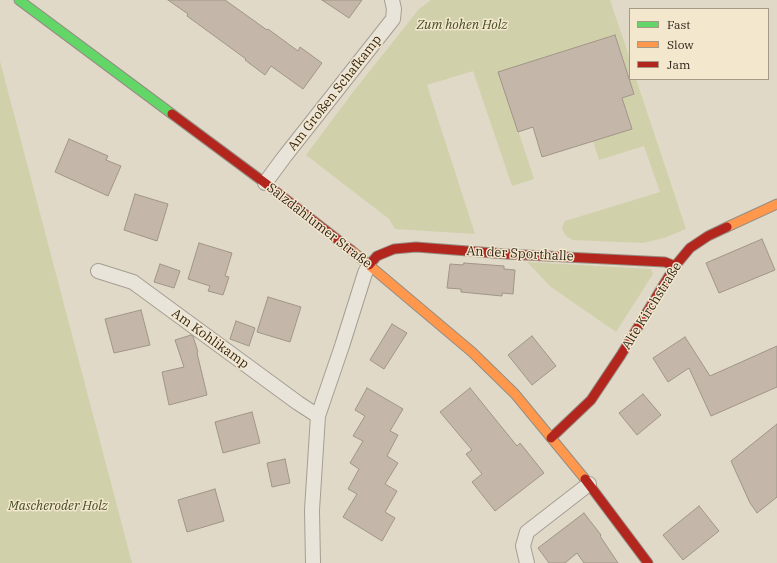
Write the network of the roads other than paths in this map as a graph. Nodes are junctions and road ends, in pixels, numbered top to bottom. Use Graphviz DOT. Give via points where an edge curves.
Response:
graph roads {
  1 [pos="19,0"];
  2 [pos="392,0"];
  3 [pos="265,183"];
  4 [pos="777,204"];
  5 [pos="369,265"];
  6 [pos="675,266"];
  7 [pos="98,271"];
  8 [pos="318,416"];
  9 [pos="551,438"];
  10 [pos="589,484"];
  11 [pos="313,563"];
  12 [pos="527,563"];
  13 [pos="648,563"];
  1 -- 3 [label="main road, Salzdahlumer Straße"];
  2 -- 3 [label="street, Am Großen Schafkamp" via="392,19"];
  3 -- 5 [label="main road, Salzdahlumer Straße"];
  4 -- 6 [label="main road, Alte Kirchstraße" via="708,236 690,248"];
  5 -- 6 [label="main road, An der Sporthalle" via="378,256 394,249 416,247 665,262"];
  5 -- 8 [label="street"];
  5 -- 9 [label="main road, Salzdahlumer Straße" via="498,376"];
  6 -- 9 [label="main road, Alte Kirchstraße" via="591,400"];
  7 -- 8 [label="street, Am Kohlikamp" via="133,282 291,399"];
  8 -- 11 [label="street" via="312,510"];
  9 -- 10 [label="main road, Salzdahlumer Straße"];
  10 -- 12 [label="street" via="527,532 523,546"];
  10 -- 13 [label="main road, Salzdahlumer Straße"];
}
